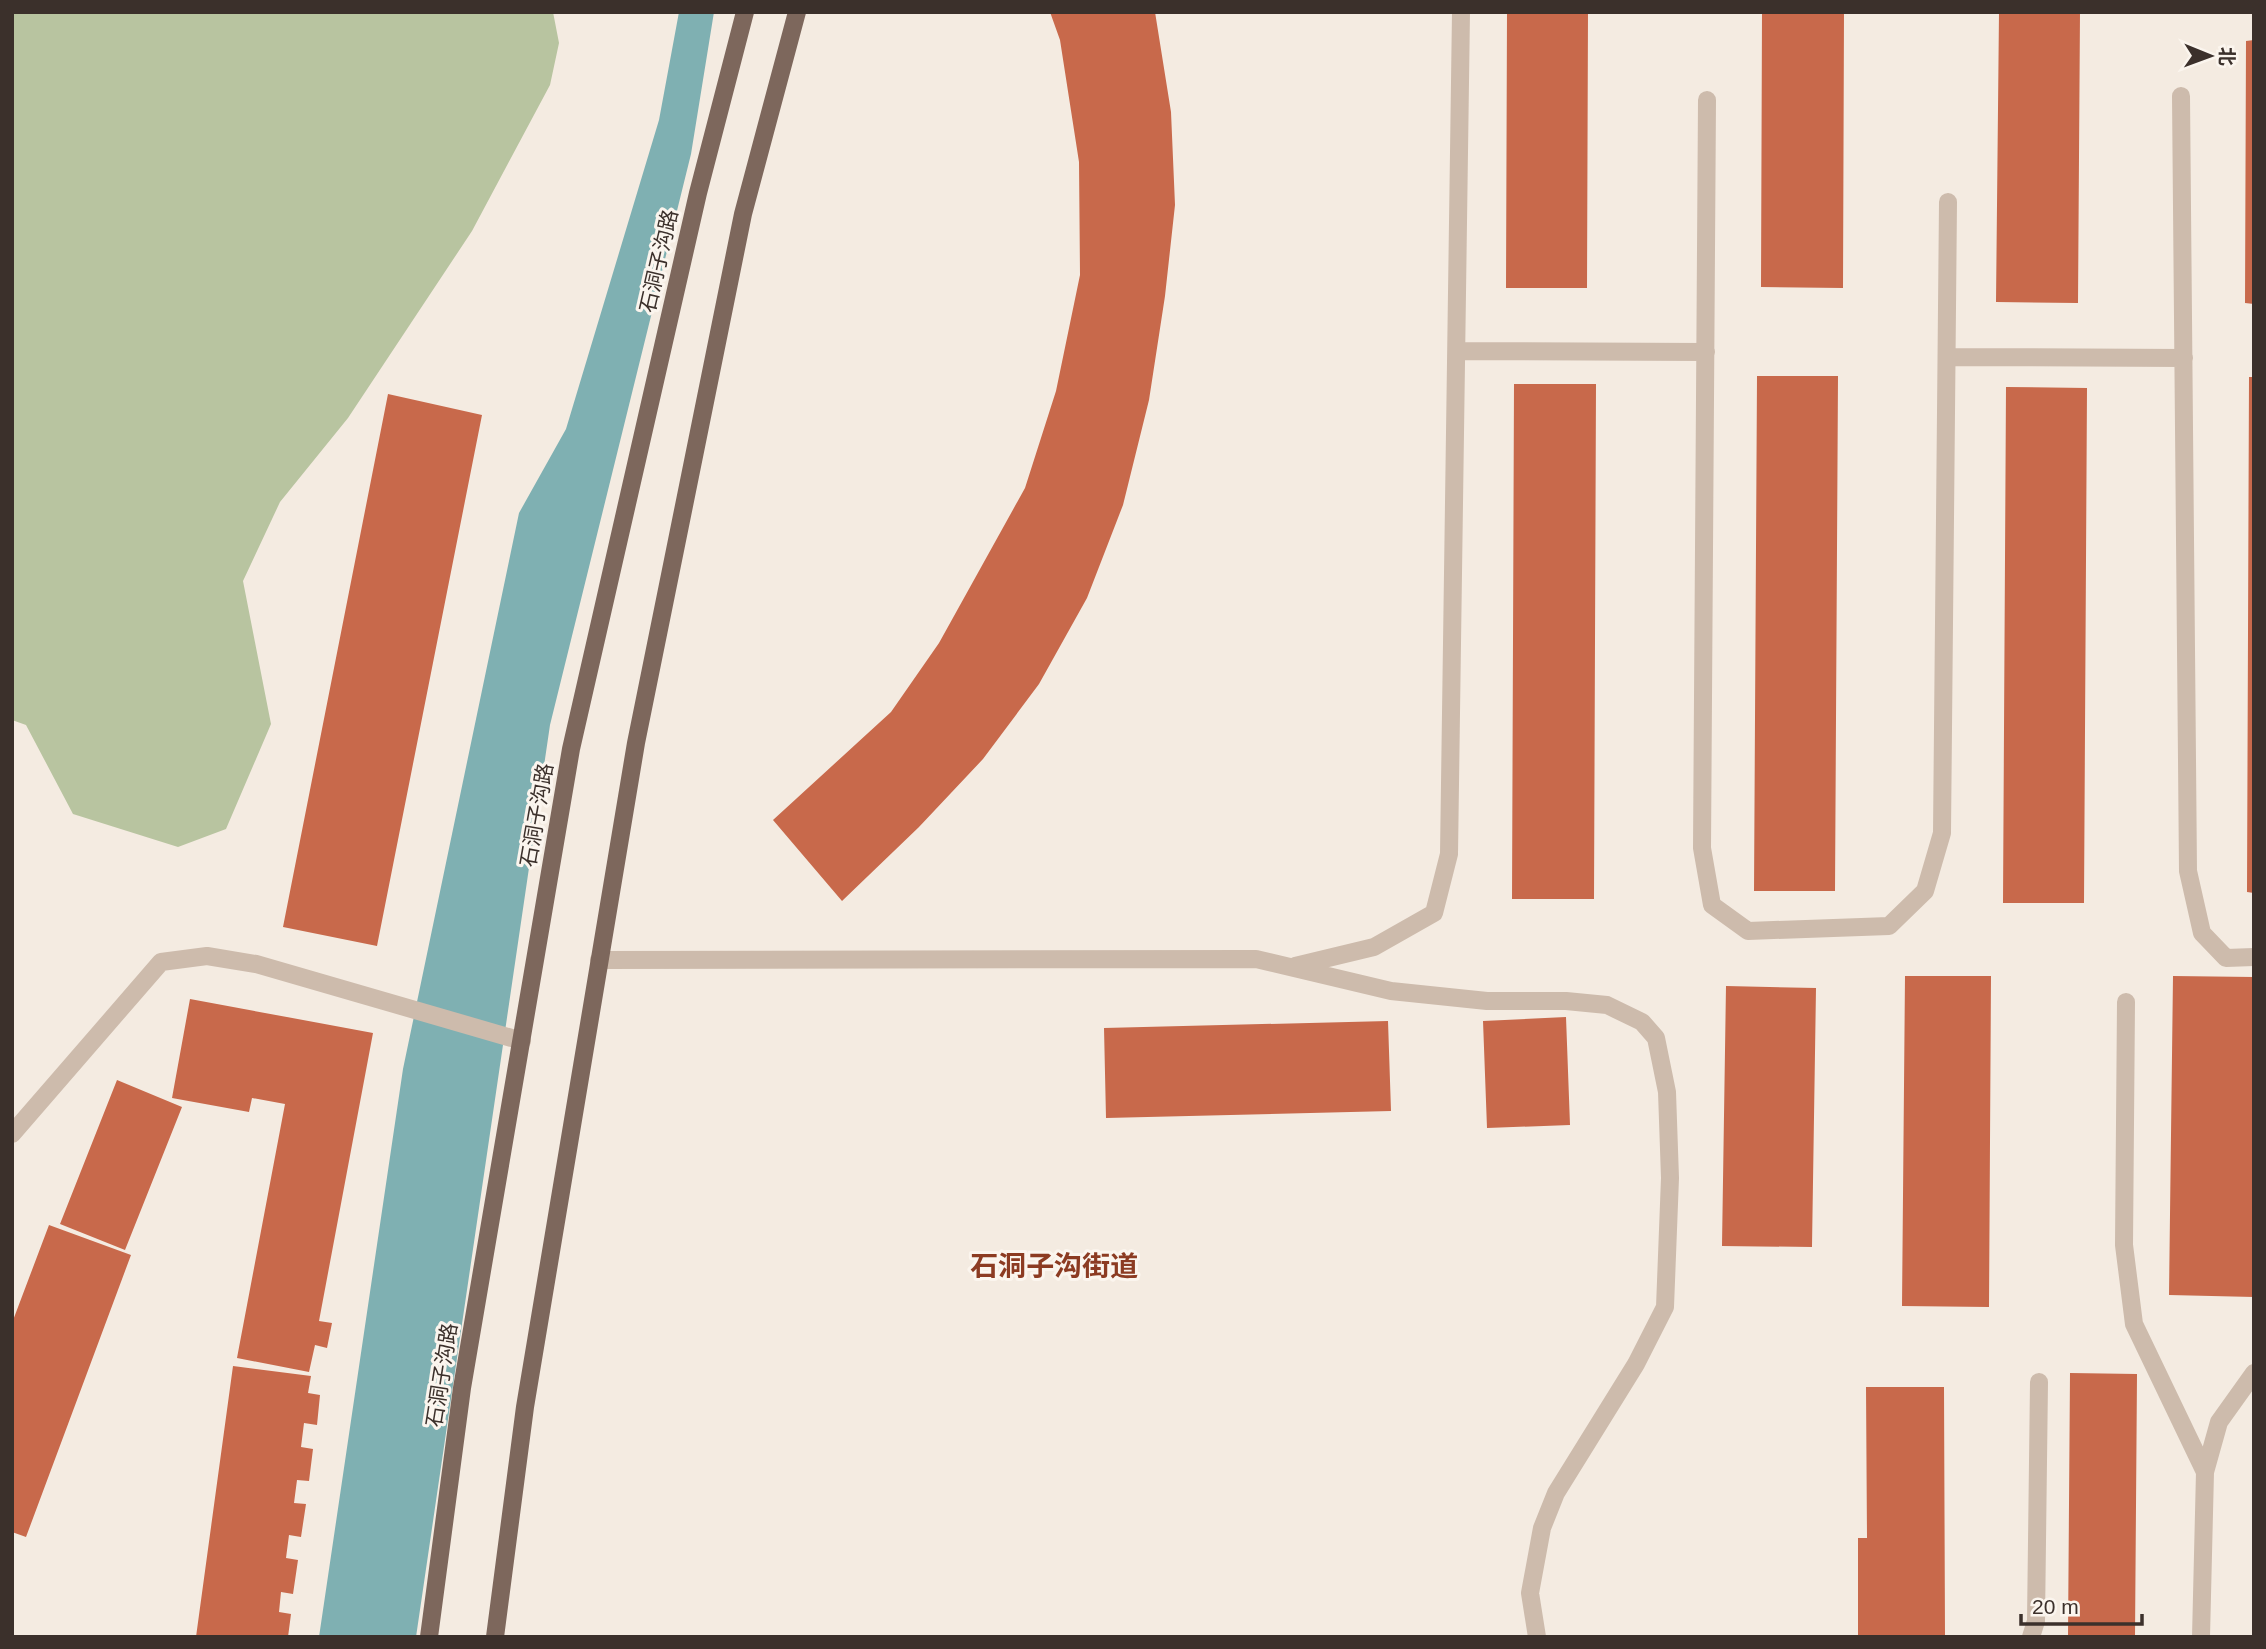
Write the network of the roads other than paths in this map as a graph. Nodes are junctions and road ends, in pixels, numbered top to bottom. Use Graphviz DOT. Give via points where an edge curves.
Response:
graph roads {
  1 [pos="745,12"];
  2 [pos="797,12"];
  3 [pos="1461,12"];
  4 [pos="2181,96"];
  5 [pos="1707,100"];
  6 [pos="1948,202"];
  7 [pos="1457,351"];
  8 [pos="1706,352"];
  9 [pos="1947,357"];
  10 [pos="2183,358"];
  11 [pos="2254,957"];
  12 [pos="599,960"];
  13 [pos="1290,967"];
  14 [pos="2126,1002"];
  15 [pos="516,1039"];
  16 [pos="14,1129"];
  17 [pos="2254,1373"];
  18 [pos="2039,1382"];
  19 [pos="2205,1472"];
  20 [pos="429,1637"];
  21 [pos="495,1637"];
  22 [pos="1537,1637"];
  23 [pos="2031,1637"];
  24 [pos="2202,1637"];
  1 -- 15 [label="main road, 石洞子沟路" via="698,193 571,749"];
  2 -- 12 [label="main road" via="743,214 636,743"];
  3 -- 7 [label="street"];
  4 -- 10 [label="street"];
  5 -- 8 [label="street"];
  6 -- 9 [label="street"];
  7 -- 8 [label="street"];
  7 -- 13 [label="street" via="1449,855 1434,913 1374,947"];
  8 -- 9 [label="street" via="1702,848 1712,905 1748,931 1889,926 1925,891 1942,833"];
  9 -- 10 [label="street"];
  10 -- 11 [label="street" via="2188,871 2202,933 2226,958"];
  12 -- 13 [label="street" via="1256,959"];
  12 -- 21 [label="main road" via="525,1407"];
  13 -- 22 [label="street" via="1391,991 1487,1001 1606,1005 1642,1022 1656,1038 1667,1092 1670,1178 1665,1307 1636,1364 1556,1493 1542,1528 1530,1593"];
  14 -- 19 [label="street" via="2123,1245 2134,1324"];
  15 -- 16 [label="street" via="256,964 207,956 161,962"];
  15 -- 20 [label="main road, 石洞子沟路"];
  17 -- 19 [label="street" via="2219,1422"];
  18 -- 23 [label="street" via="2036,1621"];
  19 -- 24 [label="street"];
}
